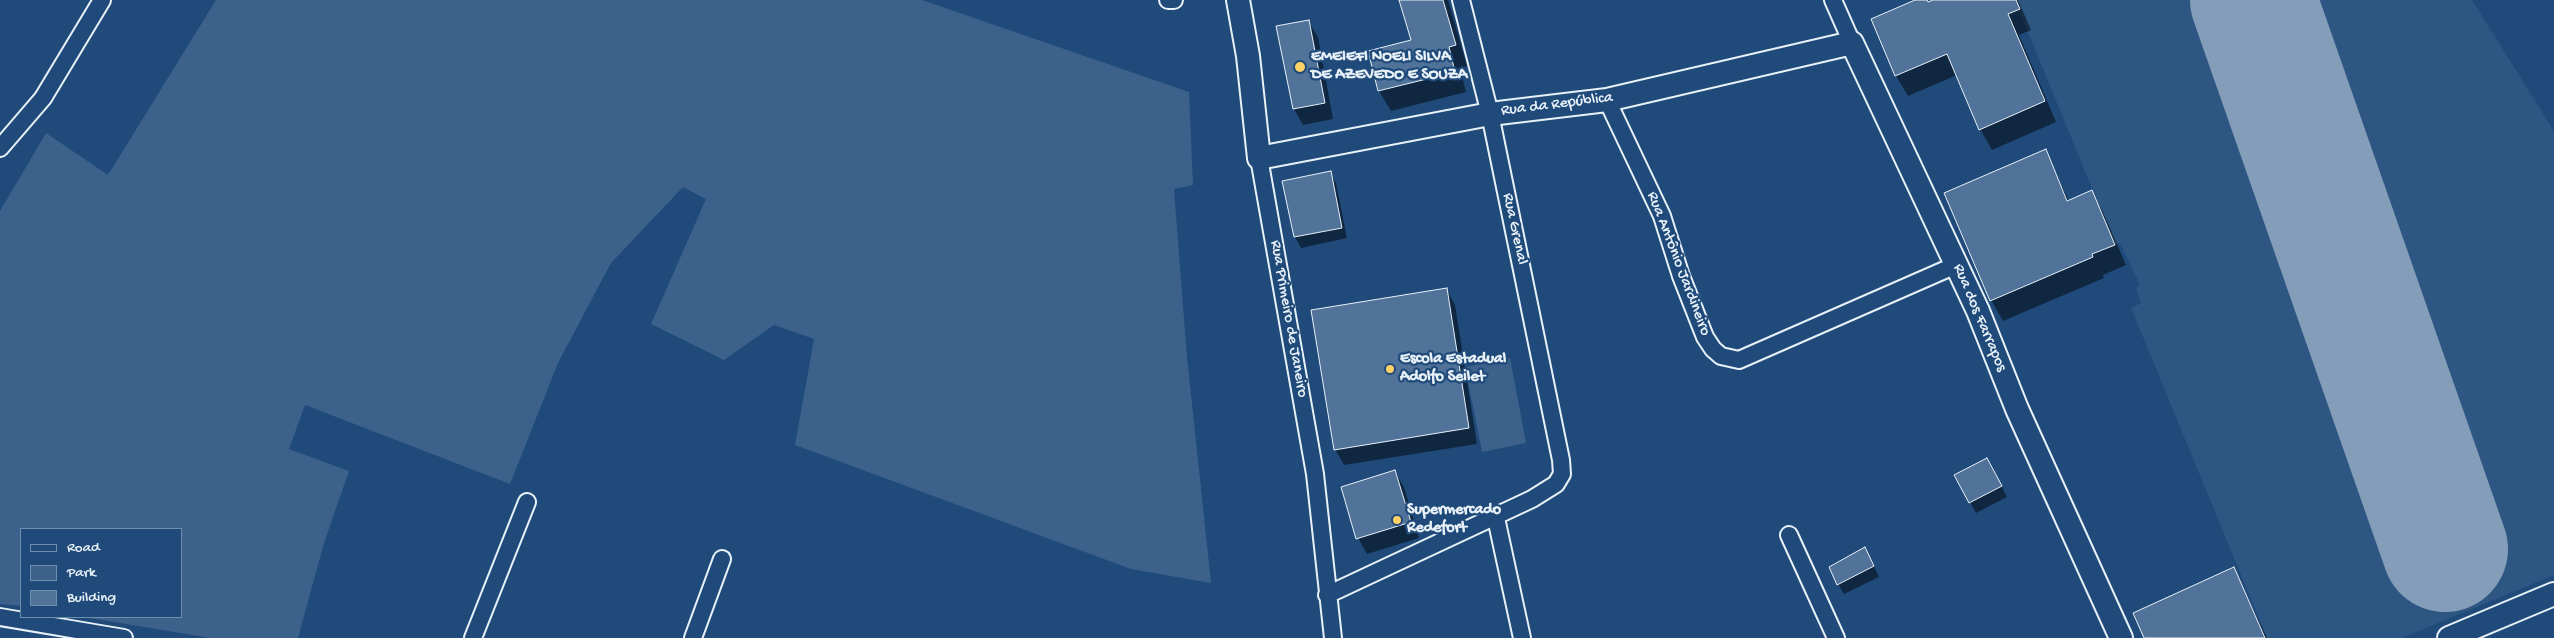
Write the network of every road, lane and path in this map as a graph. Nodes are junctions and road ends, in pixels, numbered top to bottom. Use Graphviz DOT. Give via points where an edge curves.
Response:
graph roads {
  1 [pos="102,0"];
  2 [pos="1168,0"];
  3 [pos="1174,0"];
  4 [pos="1238,0"];
  5 [pos="1461,0"];
  6 [pos="1833,0"];
  7 [pos="1852,43"];
  8 [pos="1607,100"];
  9 [pos="1490,114"];
  10 [pos="0,148"];
  11 [pos="1259,158"];
  12 [pos="1956,265"];
  13 [pos="527,502"];
  14 [pos="1496,518"];
  15 [pos="1789,535"];
  16 [pos="722,559"];
  17 [pos="2554,594"];
  18 [pos="1326,595"];
  19 [pos="0,617"];
  20 [pos="124,638"];
  21 [pos="473,638"];
  22 [pos="693,638"];
  23 [pos="1333,638"];
  24 [pos="1522,638"];
  25 [pos="1836,638"];
  26 [pos="2121,638"];
  27 [pos="2449,638"];
  1 -- 10 [label="street" via="43,98"];
  2 -- 3 [label="street"];
  4 -- 11 [label="street, Rua Primeiro de Janeiro" via="1248,56"];
  5 -- 9 [label="street, Rua Grenal"];
  6 -- 7 [label="street, Rua dos Farrapos"];
  7 -- 8 [label="street, Rua da República"];
  7 -- 12 [label="street, Rua dos Farrapos"];
  8 -- 9 [label="street, Rua da República"];
  8 -- 12 [label="street, Rua Antônio Jardineiro" via="1662,216 1681,276 1706,337 1713,350 1721,356 1739,360"];
  9 -- 11 [label="street, Rua da República"];
  9 -- 14 [label="street, Rua Grenal" via="1562,474 1556,484"];
  11 -- 18 [label="street, Rua Primeiro de Janeiro" via="1315,474"];
  12 -- 26 [label="street, Rua dos Farrapos"];
  13 -- 21 [label="street"];
  14 -- 18 [label="street"];
  14 -- 24 [label="street"];
  15 -- 25 [label="street"];
  16 -- 22 [label="street"];
  17 -- 27 [label="street"];
  18 -- 23 [label="street, Rua Primeiro de Janeiro"];
  19 -- 20 [label="street"];
}
